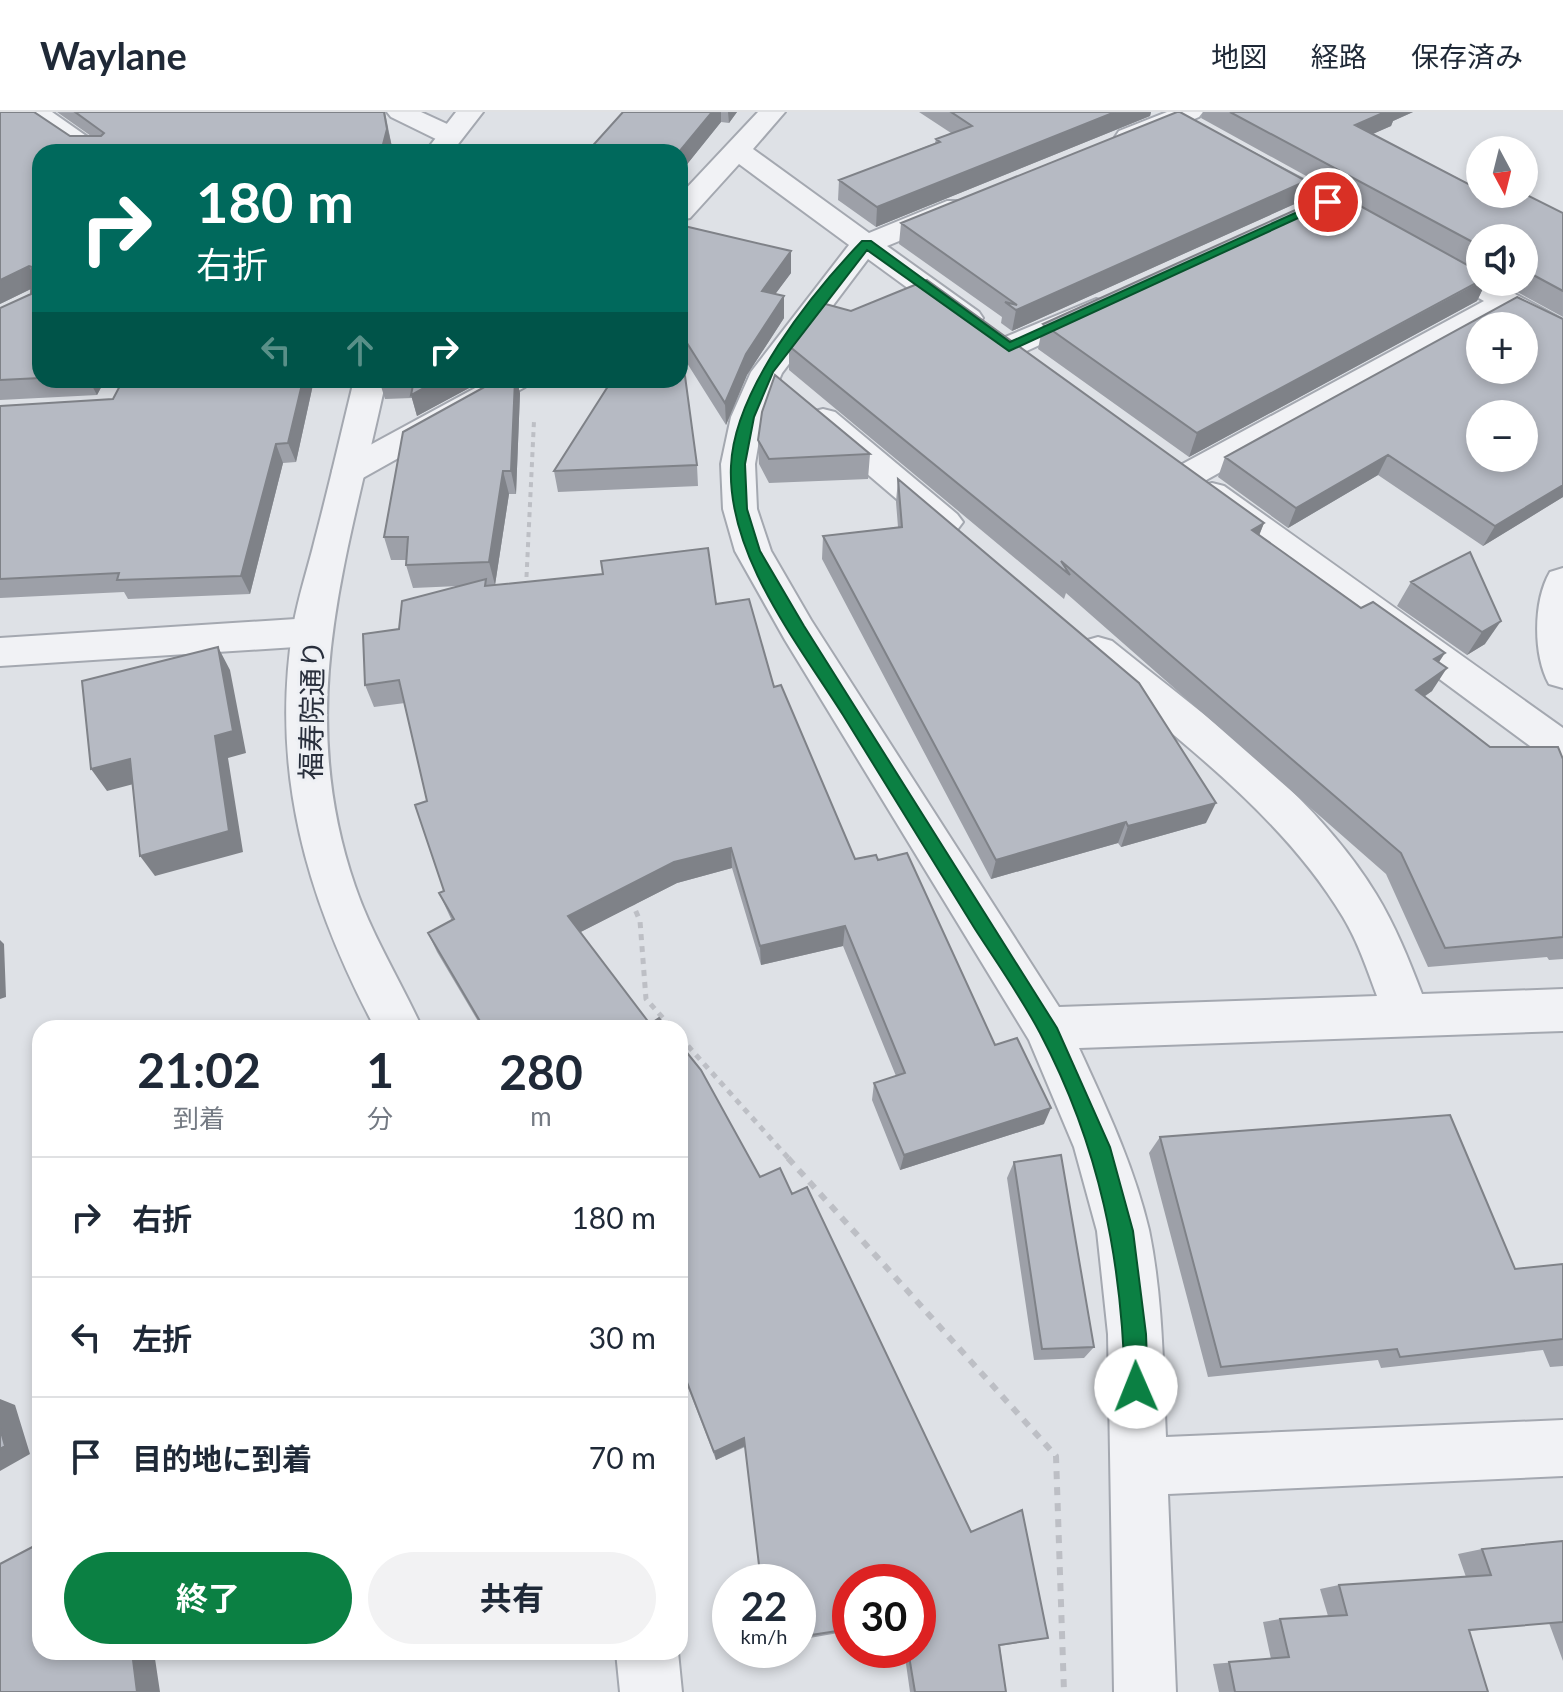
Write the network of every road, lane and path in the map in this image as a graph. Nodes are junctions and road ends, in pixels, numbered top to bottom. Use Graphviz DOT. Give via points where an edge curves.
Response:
graph roads {
  1 [pos="34,112"];
  2 [pos="400,112"];
  3 [pos="470,112"];
  4 [pos="772,112"];
  5 [pos="1183,119"];
  6 [pos="84,144"];
  7 [pos="443,144"];
  8 [pos="1101,148"];
  9 [pos="1230,149"];
  10 [pos="737,150"];
  11 [pos="984,196"];
  12 [pos="1328,202"];
  13 [pos="688,203"];
  14 [pos="1299,216"];
  15 [pos="866,244"];
  16 [pos="1125,295"];
  17 [pos="1506,301"];
  18 [pos="1563,333"];
  19 [pos="767,372"];
  20 [pos="368,388"];
  21 [pos="499,388"];
  22 [pos="535,408"];
  23 [pos="349,471"];
  24 [pos="972,545"];
  25 [pos="1563,581"];
  26 [pos="526,593"];
  27 [pos="1069,626"];
  28 [pos="311,632"];
  29 [pos="0,652"];
  30 [pos="1563,674"];
  31 [pos="1563,749"];
  32 [pos="628,892"];
  33 [pos="1563,1010"];
  34 [pos="1407,1015"];
  35 [pos="394,1020"];
  36 [pos="665,1020"];
  37 [pos="1047,1028"];
  38 [pos="688,1046"];
  39 [pos="1563,1448"];
  40 [pos="1139,1467"];
  41 [pos="648,1660"];
  42 [pos="651,1692"];
  43 [pos="1064,1692"];
  44 [pos="1145,1692"];
  1 -- 6 [label="street"];
  2 -- 7 [label="street"];
  3 -- 7 [label="street"];
  4 -- 10 [label="street"];
  5 -- 8 [label="street"];
  9 -- 12 [label="street"];
  10 -- 13 [label="street"];
  10 -- 15 [label="street"];
  11 -- 15 [label="street"];
  12 -- 14 [label="street"];
  12 -- 17 [label="street"];
  15 -- 16 [label="street" via="1022,357"];
  15 -- 19 [label="street"];
  17 -- 18 [label="street"];
  17 -- 31 [label="street" via="1174,467"];
  19 -- 24 [label="street"];
  19 -- 37 [label="street" via="747,417 738,464 740,509 753,551"];
  20 -- 23 [label="street, 福寿院通り"];
  21 -- 23 [label="street"];
  22 -- 26 [label="path"];
  23 -- 28 [label="street, 福寿院通り"];
  25 -- 30 [label="street" via="1556,628"];
  27 -- 34 [label="street" via="1237,768 1300,832 1352,892"];
  28 -- 29 [label="street"];
  28 -- 35 [label="street, 福寿院通り" via="304,738 310,802 327,873 365,968"];
  32 -- 36 [label="path" via="640,921 646,999"];
  33 -- 34 [label="street"];
  34 -- 37 [label="street"];
  37 -- 40 [label="street" via="1099,1147 1123,1231 1135,1334"];
  38 -- 43 [label="path" via="1056,1456"];
  39 -- 40 [label="street"];
  40 -- 44 [label="street"];
  41 -- 42 [label="street"];
}
